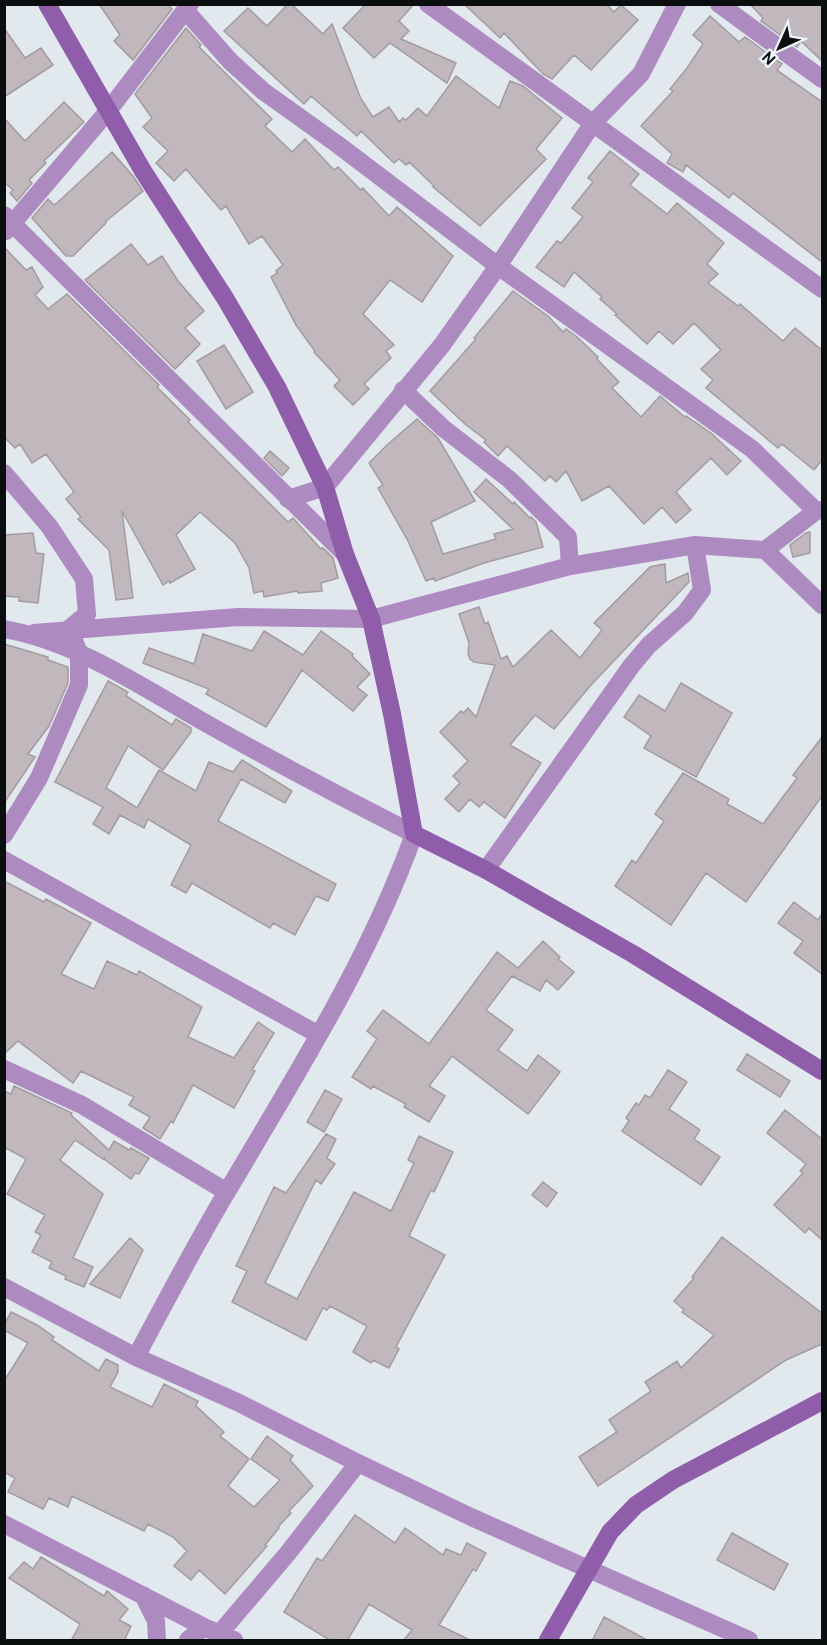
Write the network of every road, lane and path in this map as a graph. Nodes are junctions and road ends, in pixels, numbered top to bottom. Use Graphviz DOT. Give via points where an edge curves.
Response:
graph roads {
  1 [pos="46,4"];
  2 [pos="428,4"];
  3 [pos="677,4"];
  4 [pos="718,4"];
  5 [pos="188,7"];
  6 [pos="822,80"];
  7 [pos="108,111"];
  8 [pos="593,123"];
  9 [pos="7,224"];
  10 [pos="498,266"];
  11 [pos="822,290"];
  12 [pos="403,390"];
  13 [pos="4,473"];
  14 [pos="325,487"];
  15 [pos="288,499"];
  16 [pos="819,511"];
  17 [pos="695,544"];
  18 [pos="765,550"];
  19 [pos="345,554"];
  20 [pos="570,566"];
  21 [pos="822,605"];
  22 [pos="371,619"];
  23 [pos="4,629"];
  24 [pos="69,630"];
  25 [pos="31,633"];
  26 [pos="79,652"];
  27 [pos="414,834"];
  28 [pos="4,835"];
  29 [pos="4,860"];
  30 [pos="486,870"];
  31 [pos="319,1035"];
  32 [pos="4,1069"];
  33 [pos="822,1071"];
  34 [pos="227,1191"];
  35 [pos="4,1287"];
  36 [pos="136,1357"];
  37 [pos="822,1401"];
  38 [pos="358,1463"];
  39 [pos="4,1524"];
  40 [pos="588,1570"];
  41 [pos="143,1595"];
  42 [pos="220,1634"];
  43 [pos="158,1641"];
  44 [pos="188,1641"];
  45 [pos="548,1641"];
  46 [pos="749,1641"];
  1 -- 7 [label="street"];
  2 -- 8 [label="street"];
  3 -- 8 [label="street" via="641,74"];
  4 -- 6 [label="street"];
  5 -- 7 [label="street"];
  5 -- 10 [label="street" via="230,61 263,91"];
  7 -- 9 [label="street"];
  7 -- 14 [label="street" via="277,387"];
  8 -- 10 [label="street"];
  8 -- 11 [label="street"];
  9 -- 15 [label="street"];
  10 -- 12 [label="street" via="442,345"];
  10 -- 16 [label="street" via="752,449"];
  12 -- 14 [label="street"];
  12 -- 20 [label="street" via="443,429 510,480 568,537"];
  13 -- 24 [label="street" via="49,526 84,579 87,614"];
  14 -- 15 [label="street"];
  14 -- 19 [label="street"];
  15 -- 19 [label="street"];
  16 -- 18 [label="street"];
  17 -- 18 [label="street"];
  17 -- 20 [label="street"];
  17 -- 30 [label="street" via="702,590 685,614 632,665"];
  18 -- 21 [label="street"];
  19 -- 22 [label="street"];
  20 -- 22 [label="street"];
  22 -- 24 [label="street" via="238,617"];
  22 -- 27 [label="street"];
  23 -- 25 [label="street"];
  24 -- 25 [label="street"];
  24 -- 26 [label="street"];
  25 -- 26 [label="street"];
  26 -- 27 [label="street"];
  26 -- 28 [label="street" via="79,686 39,778"];
  27 -- 30 [label="street"];
  27 -- 31 [label="street" via="390,899"];
  29 -- 31 [label="street"];
  30 -- 33 [label="street" via="633,954"];
  31 -- 34 [label="street"];
  32 -- 34 [label="street" via="82,1105"];
  34 -- 36 [label="street"];
  35 -- 36 [label="street"];
  36 -- 38 [label="street"];
  37 -- 40 [label="street" via="673,1480 636,1505 610,1532"];
  38 -- 40 [label="street"];
  38 -- 42 [label="street"];
  39 -- 41 [label="street"];
  40 -- 45 [label="street"];
  40 -- 46 [label="street"];
  41 -- 42 [label="street"];
  41 -- 43 [label="street" via="156,1621"];
  42 -- 44 [label="street"];
}
